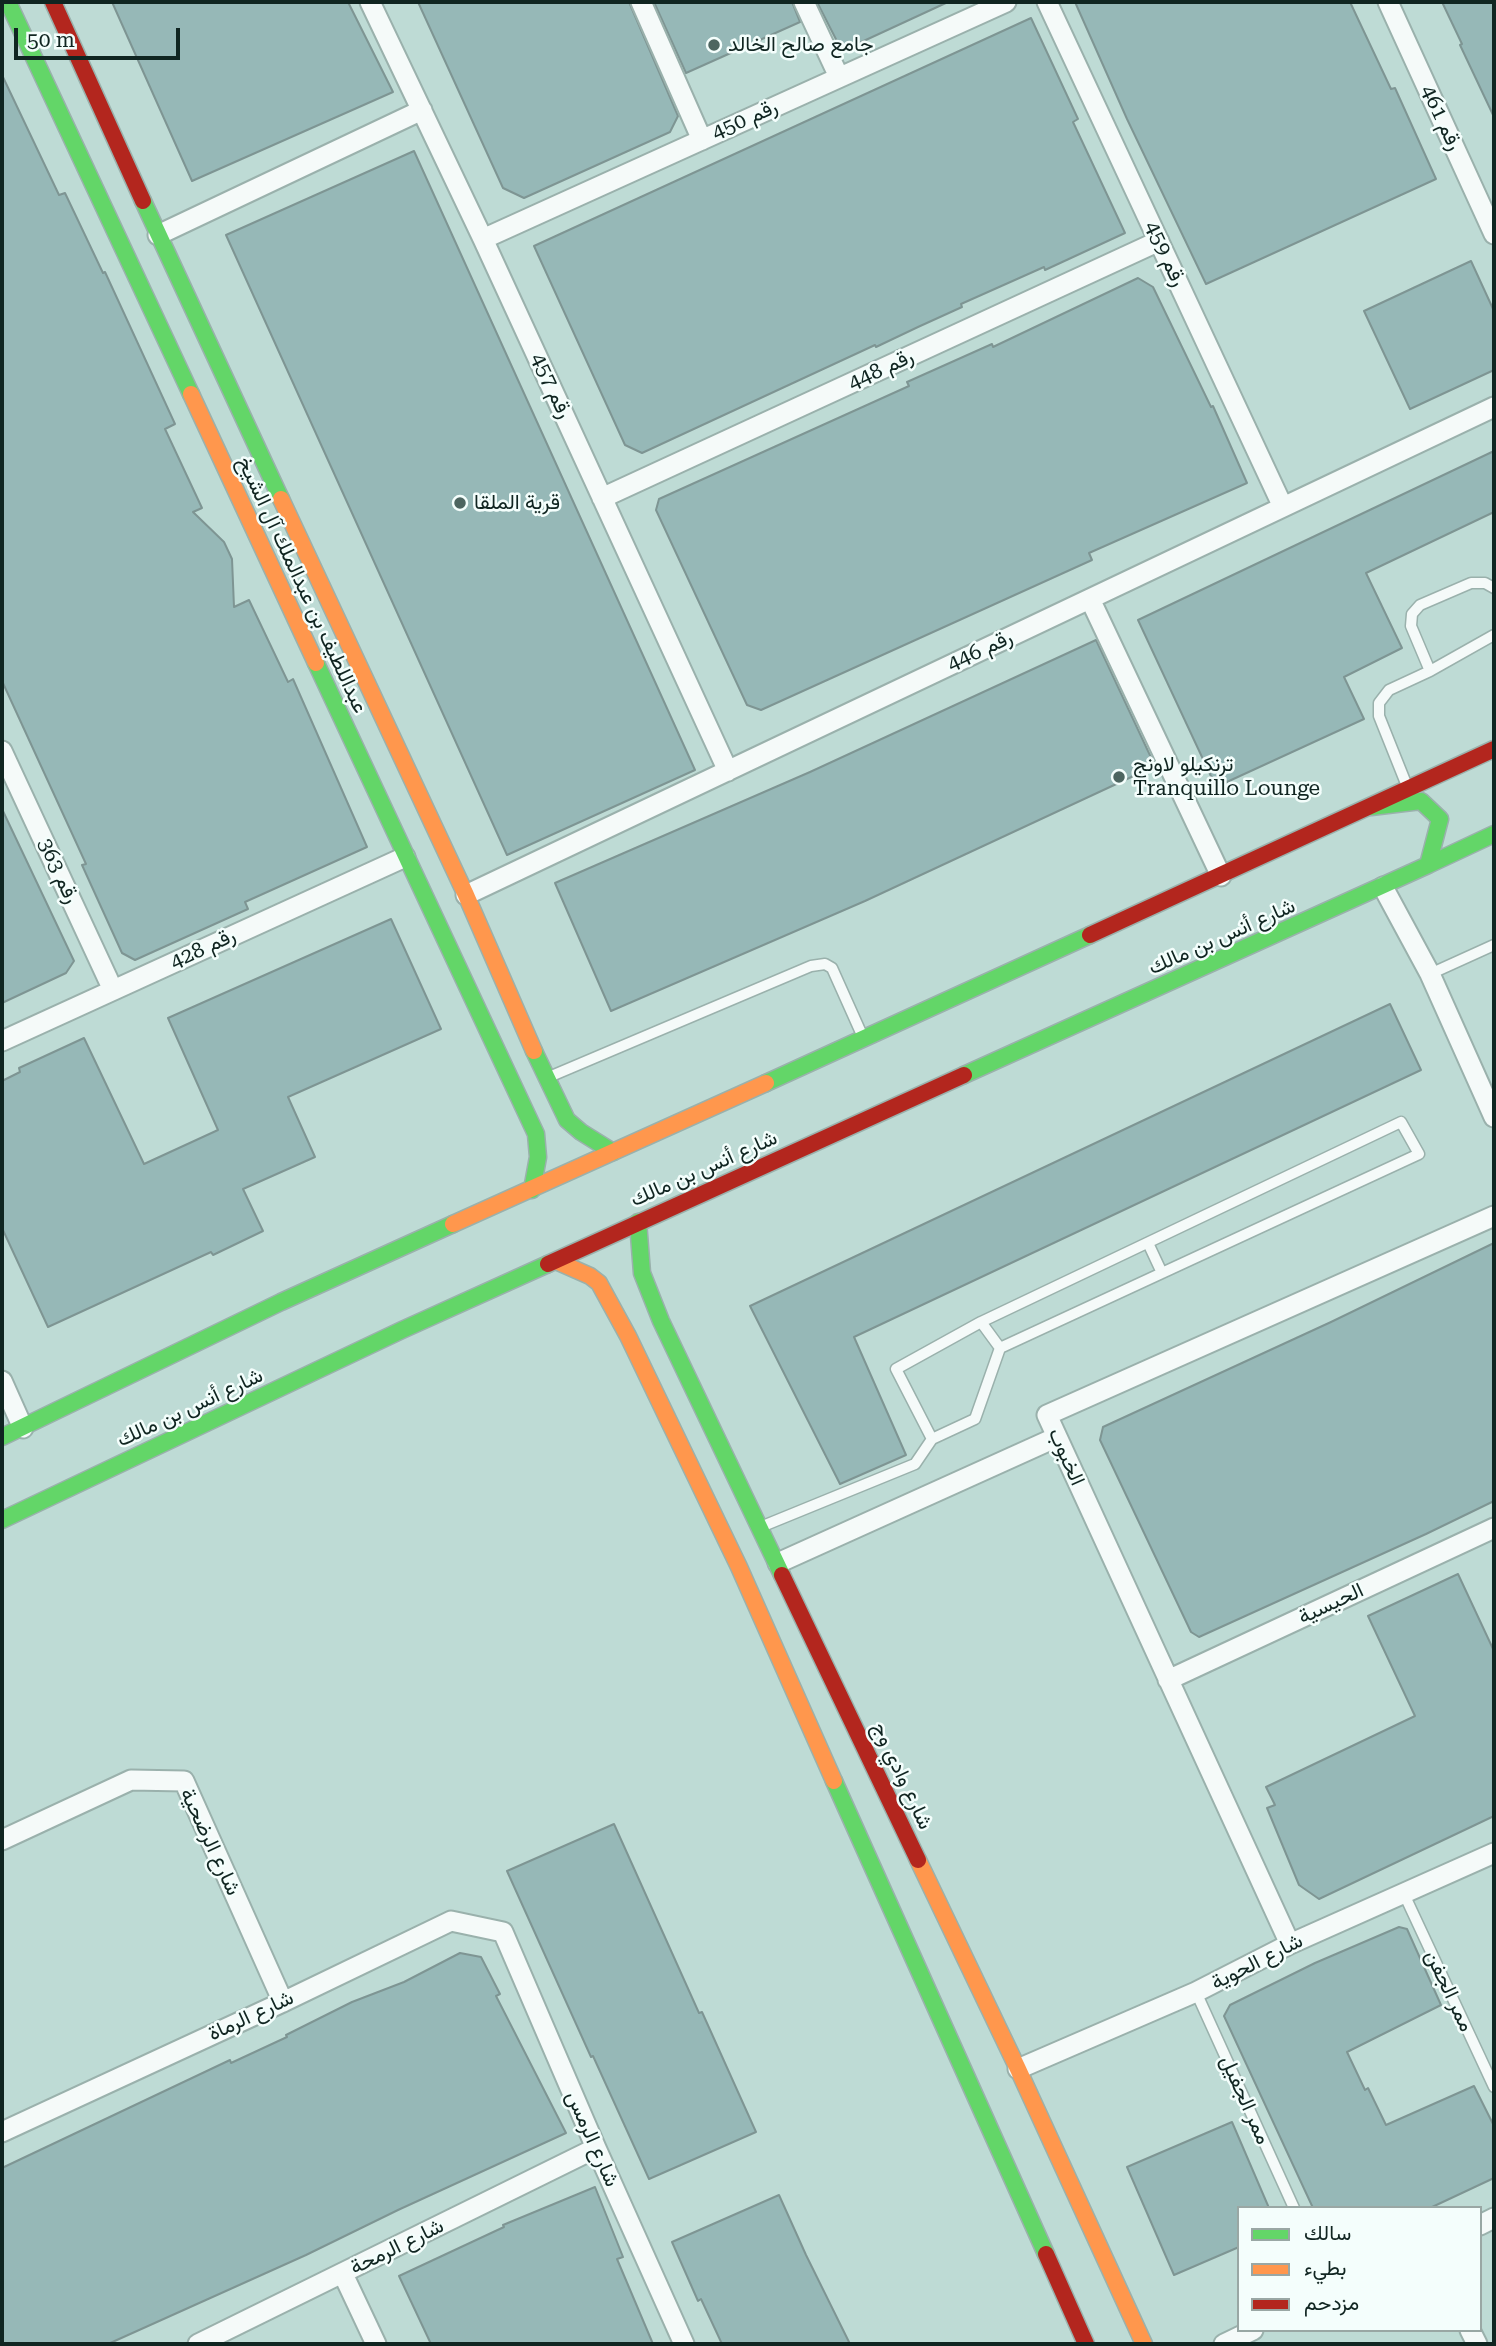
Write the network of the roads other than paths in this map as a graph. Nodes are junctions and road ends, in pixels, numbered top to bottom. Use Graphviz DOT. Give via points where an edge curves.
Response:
graph roads {
  1 [pos="8,2"];
  2 [pos="53,2"];
  3 [pos="370,2"];
  4 [pos="641,2"];
  5 [pos="804,2"];
  6 [pos="1006,2"];
  7 [pos="1047,2"];
  8 [pos="1388,2"];
  9 [pos="839,78"];
  10 [pos="422,110"];
  11 [pos="702,140"];
  12 [pos="158,234"];
  13 [pos="1494,234"];
  14 [pos="484,239"];
  15 [pos="1159,241"];
  16 [pos="1494,407"];
  17 [pos="602,498"];
  18 [pos="1283,507"];
  19 [pos="1494,589"];
  20 [pos="1090,599"];
  21 [pos="1494,635"];
  22 [pos="1430,671"];
  23 [pos="1494,750"];
  24 [pos="2,751"];
  25 [pos="728,771"];
  26 [pos="394,789"];
  27 [pos="1409,789"];
  28 [pos="1370,807"];
  29 [pos="1494,834"];
  30 [pos="405,857"];
  31 [pos="1428,865"];
  32 [pos="1221,876"];
  33 [pos="1383,887"];
  34 [pos="466,895"];
  35 [pos="1494,944"];
  36 [pos="1430,974"];
  37 [pos="113,990"];
  38 [pos="864,1039"];
  39 [pos="2,1041"];
  40 [pos="538,1062"];
  41 [pos="509,1076"];
  42 [pos="546,1079"];
  43 [pos="1494,1117"];
  44 [pos="613,1152"];
  45 [pos="532,1190"];
  46 [pos="1494,1216"];
  47 [pos="638,1222"];
  48 [pos="1148,1243"];
  49 [pos="556,1261"];
  50 [pos="1162,1273"];
  51 [pos="981,1322"];
  52 [pos="644,1329"];
  53 [pos="1000,1348"];
  54 [pos="2,1381"];
  55 [pos="23,1428"];
  56 [pos="2,1437"];
  57 [pos="1057,1437"];
  58 [pos="932,1439"];
  59 [pos="2,1520"];
  60 [pos="759,1528"];
  61 [pos="1494,1528"];
  62 [pos="778,1563"];
  63 [pos="1168,1680"];
  64 [pos="2,1840"];
  65 [pos="1494,1853"];
  66 [pos="1404,1894"];
  67 [pos="503,1932"];
  68 [pos="1290,1944"];
  69 [pos="1196,1992"];
  70 [pos="283,2002"];
  71 [pos="1018,2069"];
  72 [pos="1494,2087"];
  73 [pos="2,2132"];
  74 [pos="596,2148"];
  75 [pos="1293,2206"];
  76 [pos="343,2274"];
  77 [pos="1249,2332"];
  78 [pos="198,2344"];
  79 [pos="376,2344"];
  80 [pos="684,2344"];
  81 [pos="1086,2344"];
  82 [pos="1144,2344"];
  83 [pos="1224,2344"];
  1 -- 26 [label="street, عبداللطيف بن عبدالملك آل الشيخ"];
  2 -- 12 [label="street, عبداللطيف بن عبدالملك آل الشيخ"];
  3 -- 10 [label="street, رقم 457"];
  4 -- 11 [label="street"];
  5 -- 9 [label="street"];
  6 -- 9 [label="street, رقم 450"];
  7 -- 15 [label="street, رقم 459"];
  8 -- 13 [label="street, رقم 461"];
  9 -- 11 [label="street, رقم 450"];
  10 -- 12 [label="street"];
  10 -- 14 [label="street, رقم 457"];
  11 -- 14 [label="street, رقم 450"];
  12 -- 26 [label="street, عبداللطيف بن عبدالملك آل الشيخ"];
  14 -- 17 [label="street, رقم 457"];
  15 -- 17 [label="street, رقم 448"];
  15 -- 18 [label="street, رقم 459"];
  16 -- 18 [label="street, رقم 446"];
  17 -- 25 [label="street, رقم 457"];
  18 -- 20 [label="street, رقم 446"];
  19 -- 22 [label="lane" via="1485,583 1471,583 1420,605 1412,614 1411,626"];
  20 -- 25 [label="street, رقم 446"];
  20 -- 32 [label="street"];
  21 -- 22 [label="lane"];
  22 -- 27 [label="lane" via="1389,690 1379,703 1379,716"];
  23 -- 27 [label="street"];
  24 -- 37 [label="street, رقم 363"];
  25 -- 34 [label="street, رقم 446"];
  26 -- 30 [label="street, عبداللطيف بن عبدالملك آل الشيخ"];
  26 -- 34 [label="street, عبداللطيف بن عبدالملك آل الشيخ"];
  27 -- 28 [label="street"];
  28 -- 31 [label="street" via="1420,801 1440,819"];
  28 -- 32 [label="street"];
  29 -- 31 [label="street, شارع أنس بن مالك"];
  30 -- 37 [label="street, رقم 428"];
  30 -- 41 [label="street, عبداللطيف بن عبدالملك آل الشيخ"];
  31 -- 33 [label="street, شارع أنس بن مالك"];
  32 -- 38 [label="street"];
  33 -- 36 [label="street"];
  33 -- 47 [label="street, شارع أنس بن مالك"];
  34 -- 40 [label="street, عبداللطيف بن عبدالملك آل الشيخ"];
  35 -- 36 [label="lane"];
  36 -- 43 [label="street"];
  37 -- 39 [label="street, رقم 428"];
  38 -- 42 [label="lane" via="832,968 825,964"];
  38 -- 44 [label="street"];
  40 -- 41 [label="street" via="539,1080 528,1089 519,1088"];
  40 -- 42 [label="street, عبداللطيف بن عبدالملك آل الشيخ"];
  41 -- 45 [label="street, عبداللطيف بن عبدالملك آل الشيخ" via="536,1134 538,1157"];
  42 -- 44 [label="street, عبداللطيف بن عبدالملك آل الشيخ" via="567,1120"];
  44 -- 45 [label="street"];
  45 -- 55 [label="street" via="281,1302"];
  46 -- 57 [label="street, الخبوب" via="1047,1415"];
  47 -- 49 [label="street, شارع أنس بن مالك"];
  47 -- 52 [label="street, شارع وادي وج"];
  48 -- 50 [label="lane"];
  48 -- 50 [label="lane" via="1401,1122 1419,1154"];
  48 -- 51 [label="lane"];
  49 -- 52 [label="street, شارع وادي وج" via="590,1276"];
  49 -- 59 [label="street, شارع أنس بن مالك"];
  50 -- 53 [label="lane"];
  51 -- 53 [label="lane"];
  51 -- 58 [label="lane" via="896,1369"];
  52 -- 60 [label="street, شارع وادي وج"];
  52 -- 81 [label="street, شارع وادي وج" via="744,1580"];
  53 -- 58 [label="lane" via="975,1419"];
  54 -- 55 [label="street"];
  55 -- 56 [label="street"];
  57 -- 62 [label="street"];
  57 -- 63 [label="street, الخبوب"];
  58 -- 60 [label="lane" via="915,1464"];
  60 -- 62 [label="street, شارع وادي وج"];
  61 -- 63 [label="street, الحيسية"];
  62 -- 71 [label="street, شارع وادي وج"];
  63 -- 68 [label="street, الخبوب"];
  64 -- 70 [label="street, شارع الرضحية" via="131,1780 184,1781"];
  65 -- 66 [label="street, شارع الحوية"];
  66 -- 68 [label="street, شارع الحوية"];
  66 -- 72 [label="lane, ممر الجفن"];
  67 -- 70 [label="street, شارع الرماة" via="451,1921"];
  67 -- 74 [label="street, شارع الرمس"];
  68 -- 69 [label="street, شارع الحوية"];
  69 -- 71 [label="street, شارع الحوية"];
  69 -- 75 [label="lane, ممر الجفيل"];
  70 -- 73 [label="street, شارع الرماة"];
  71 -- 82 [label="street, شارع وادي وج"];
  74 -- 76 [label="street, شارع الرمحة"];
  74 -- 80 [label="street, شارع الرمس"];
  76 -- 78 [label="street, شارع الرمحة"];
  76 -- 79 [label="street"];
  77 -- 83 [label="street"];
}
